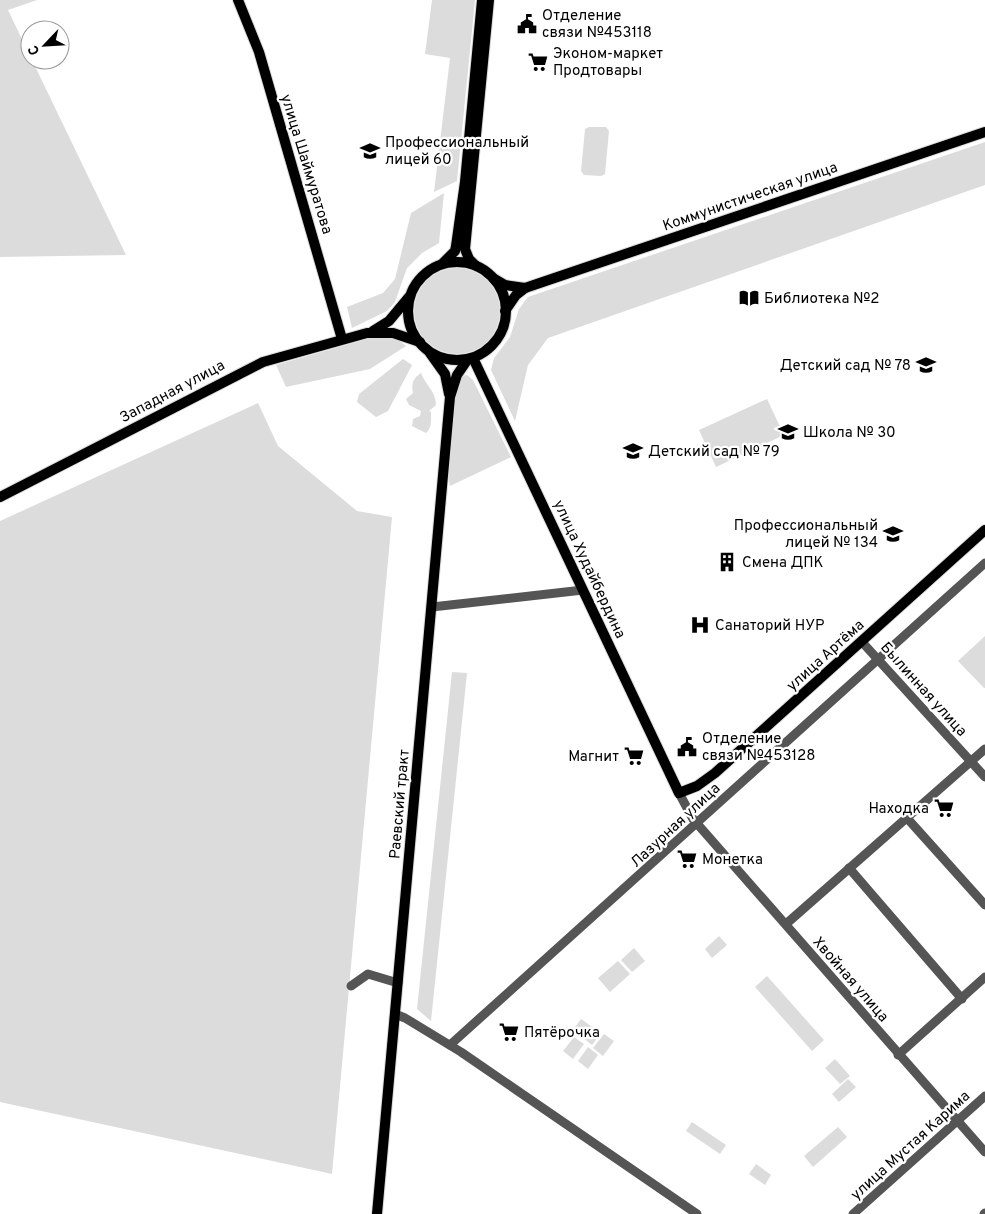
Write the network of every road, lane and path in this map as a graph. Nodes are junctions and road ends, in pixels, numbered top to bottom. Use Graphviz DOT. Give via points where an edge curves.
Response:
graph roads {
  1 [pos="238,0"];
  2 [pos="482,0"];
  3 [pos="489,0"];
  4 [pos="985,132"];
  5 [pos="443,263"];
  6 [pos="477,267"];
  7 [pos="493,278"];
  8 [pos="525,288"];
  9 [pos="410,296"];
  10 [pos="505,311"];
  11 [pos="367,333"];
  12 [pos="342,339"];
  13 [pos="420,342"];
  14 [pos="428,350"];
  15 [pos="470,358"];
  16 [pos="450,397"];
  17 [pos="0,497"];
  18 [pos="985,530"];
  19 [pos="985,564"];
  20 [pos="583,590"];
  21 [pos="432,607"];
  22 [pos="862,642"];
  23 [pos="880,659"];
  24 [pos="985,749"];
  25 [pos="971,761"];
  26 [pos="985,777"];
  27 [pos="679,793"];
  28 [pos="906,817"];
  29 [pos="697,824"];
  30 [pos="849,868"];
  31 [pos="985,905"];
  32 [pos="786,924"];
  33 [pos="985,977"];
  34 [pos="398,983"];
  35 [pos="351,986"];
  36 [pos="962,999"];
  37 [pos="395,1014"];
  38 [pos="450,1045"];
  39 [pos="898,1055"];
  40 [pos="985,1096"];
  41 [pos="956,1121"];
  42 [pos="985,1152"];
  43 [pos="377,1214"];
  44 [pos="697,1214"];
  45 [pos="853,1214"];
  1 -- 12 [label="main road, улица Шаймуратова" via="258,52"];
  2 -- 5 [label="main road" via="456,246"];
  3 -- 6 [label="main road" via="465,248"];
  4 -- 8 [label="main road, Коммунистическая улица"];
  5 -- 6 [label="main road"];
  5 -- 9 [label="main road" via="422,276"];
  6 -- 7 [label="main road"];
  7 -- 8 [label="main road" via="505,285"];
  7 -- 10 [label="main road" via="500,289"];
  8 -- 10 [label="main road, Коммунистическая улица"];
  9 -- 11 [label="main road, Западная улица" via="389,321"];
  9 -- 13 [label="main road" via="409,319"];
  10 -- 15 [label="main road" via="504,324 493,343"];
  11 -- 12 [label="main road, Западная улица"];
  11 -- 13 [label="main road, Западная улица" via="393,333"];
  12 -- 17 [label="main road, Западная улица" via="254,365"];
  13 -- 14 [label="main road"];
  14 -- 15 [label="main road" via="441,357"];
  14 -- 16 [label="main road, Раевский тракт" via="445,374"];
  15 -- 16 [label="main road, Раевский тракт" via="457,375"];
  15 -- 20 [label="main road, улица Худайбердина"];
  16 -- 21 [label="main road, Раевский тракт"];
  18 -- 22 [label="main road, улица Артёма"];
  19 -- 23 [label="street, Лазурная улица"];
  20 -- 21 [label="street"];
  20 -- 27 [label="main road, улица Худайбердина"];
  21 -- 34 [label="main road, Раевский тракт"];
  22 -- 23 [label="street, Былинная улица"];
  22 -- 27 [label="main road, улица Артёма" via="715,773 698,786"];
  23 -- 25 [label="street, Былинная улица"];
  23 -- 29 [label="street, Лазурная улица"];
  24 -- 25 [label="street"];
  25 -- 26 [label="street, Былинная улица"];
  25 -- 28 [label="street"];
  27 -- 29 [label="street, Хвойная улица"];
  28 -- 30 [label="street"];
  28 -- 31 [label="street"];
  29 -- 32 [label="street, Хвойная улица"];
  29 -- 38 [label="street, Лазурная улица"];
  30 -- 32 [label="street"];
  30 -- 36 [label="street"];
  32 -- 39 [label="street, Хвойная улица"];
  33 -- 36 [label="street"];
  34 -- 35 [label="street" via="368,974"];
  34 -- 37 [label="main road, Раевский тракт"];
  36 -- 39 [label="street"];
  37 -- 38 [label="street"];
  37 -- 43 [label="main road, Раевский тракт"];
  38 -- 44 [label="street"];
  39 -- 41 [label="street, Хвойная улица"];
  40 -- 41 [label="street, улица Мустая Карима"];
  41 -- 42 [label="street, Хвойная улица"];
  41 -- 45 [label="street, улица Мустая Карима"];
}
